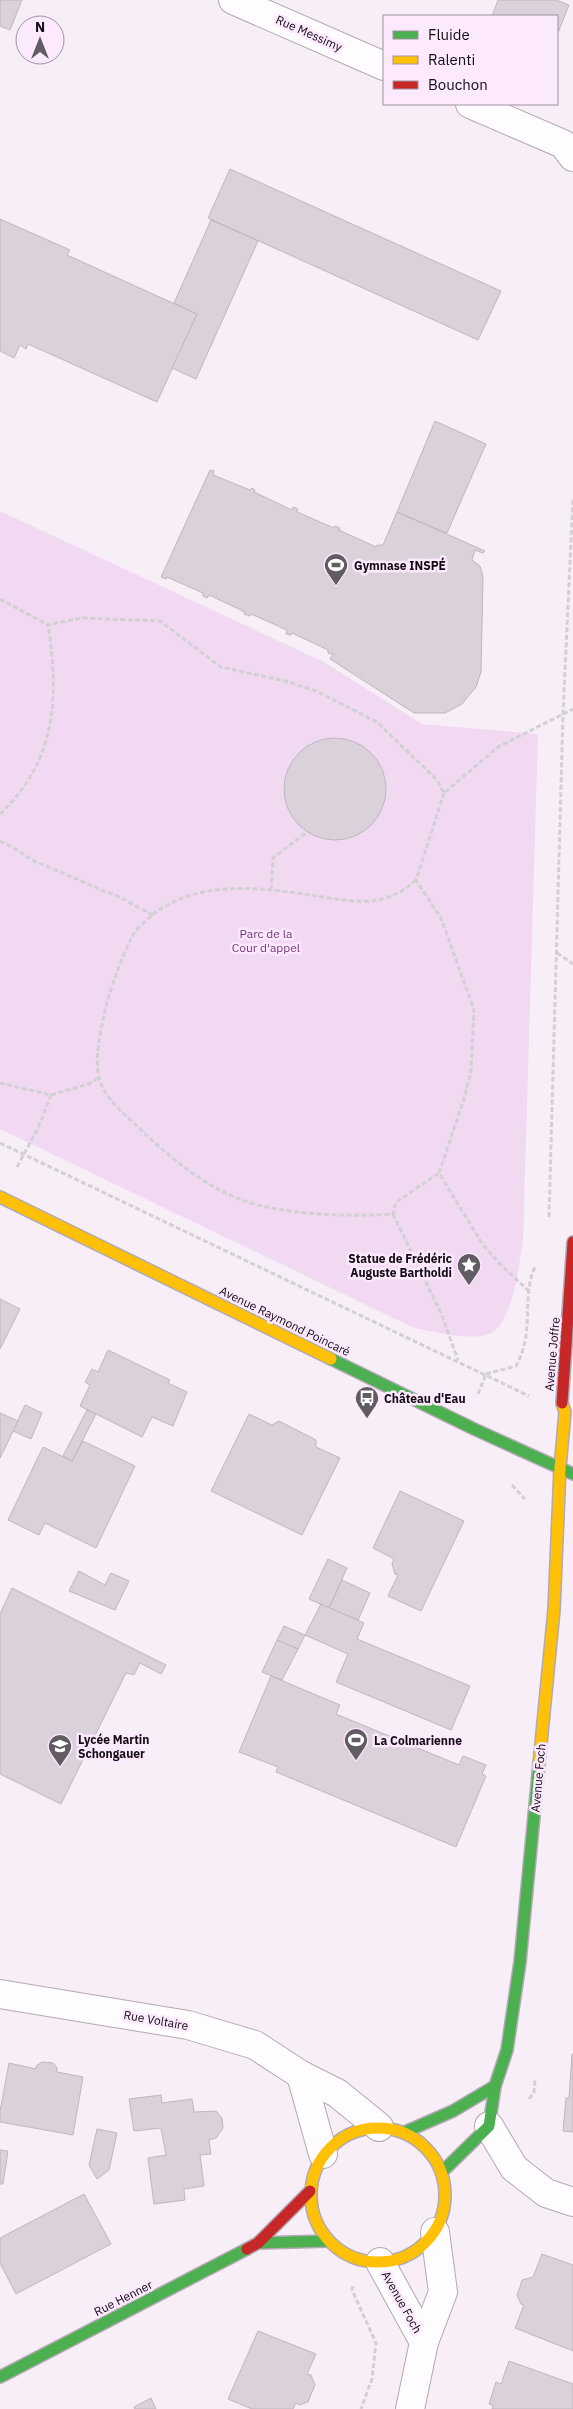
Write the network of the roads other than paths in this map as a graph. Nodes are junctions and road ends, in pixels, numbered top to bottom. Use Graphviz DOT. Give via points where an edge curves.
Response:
graph roads {
  1 [pos="233,0"];
  2 [pos="383,66"];
  3 [pos="472,105"];
  4 [pos="573,157"];
  5 [pos="1,1197"];
  6 [pos="573,1242"];
  7 [pos="560,1468"];
  8 [pos="573,1474"];
  9 [pos="0,1994"];
  10 [pos="302,2075"];
  11 [pos="494,2086"];
  12 [pos="488,2126"];
  13 [pos="392,2130"];
  14 [pos="323,2154"];
  15 [pos="442,2172"];
  16 [pos="310,2191"];
  17 [pos="573,2202"];
  18 [pos="435,2232"];
  19 [pos="328,2241"];
  20 [pos="258,2243"];
  21 [pos="380,2262"];
  22 [pos="424,2342"];
  23 [pos="0,2377"];
  24 [pos="410,2409"];
  1 -- 2 [label="street, Rue Messimy"];
  3 -- 4 [label="street" via="563,144"];
  5 -- 7 [label="street, Avenue Raymond Poincaré" via="474,1430"];
  6 -- 7 [label="street, Avenue Joffre"];
  7 -- 8 [label="street, Avenue Raymond Poincaré"];
  7 -- 11 [label="street, Avenue Foch" via="554,1610 520,1962 506,2050"];
  9 -- 10 [label="street, Rue Voltaire" via="188,2025 255,2045"];
  10 -- 13 [label="street, Rue Voltaire" via="337,2093"];
  10 -- 14 [label="street"];
  11 -- 12 [label="street, Avenue Foch"];
  11 -- 13 [label="street" via="454,2111"];
  12 -- 15 [label="street"];
  12 -- 17 [label="street" via="514,2168 546,2193"];
  13 -- 14 [label="street" via="348,2133"];
  13 -- 15 [label="street" via="428,2149"];
  14 -- 16 [label="street"];
  15 -- 18 [label="street" via="445,2203"];
  16 -- 19 [label="street" via="314,2218"];
  16 -- 20 [label="street, Rue Henner"];
  18 -- 21 [label="street" via="411,2254"];
  18 -- 22 [label="street, Avenue Foch" via="443,2292"];
  19 -- 20 [label="street, Rue Henner"];
  19 -- 21 [label="street" via="353,2258"];
  20 -- 23 [label="street, Rue Henner"];
  21 -- 22 [label="street, Avenue Foch"];
  22 -- 24 [label="street, Avenue Foch"];
}
